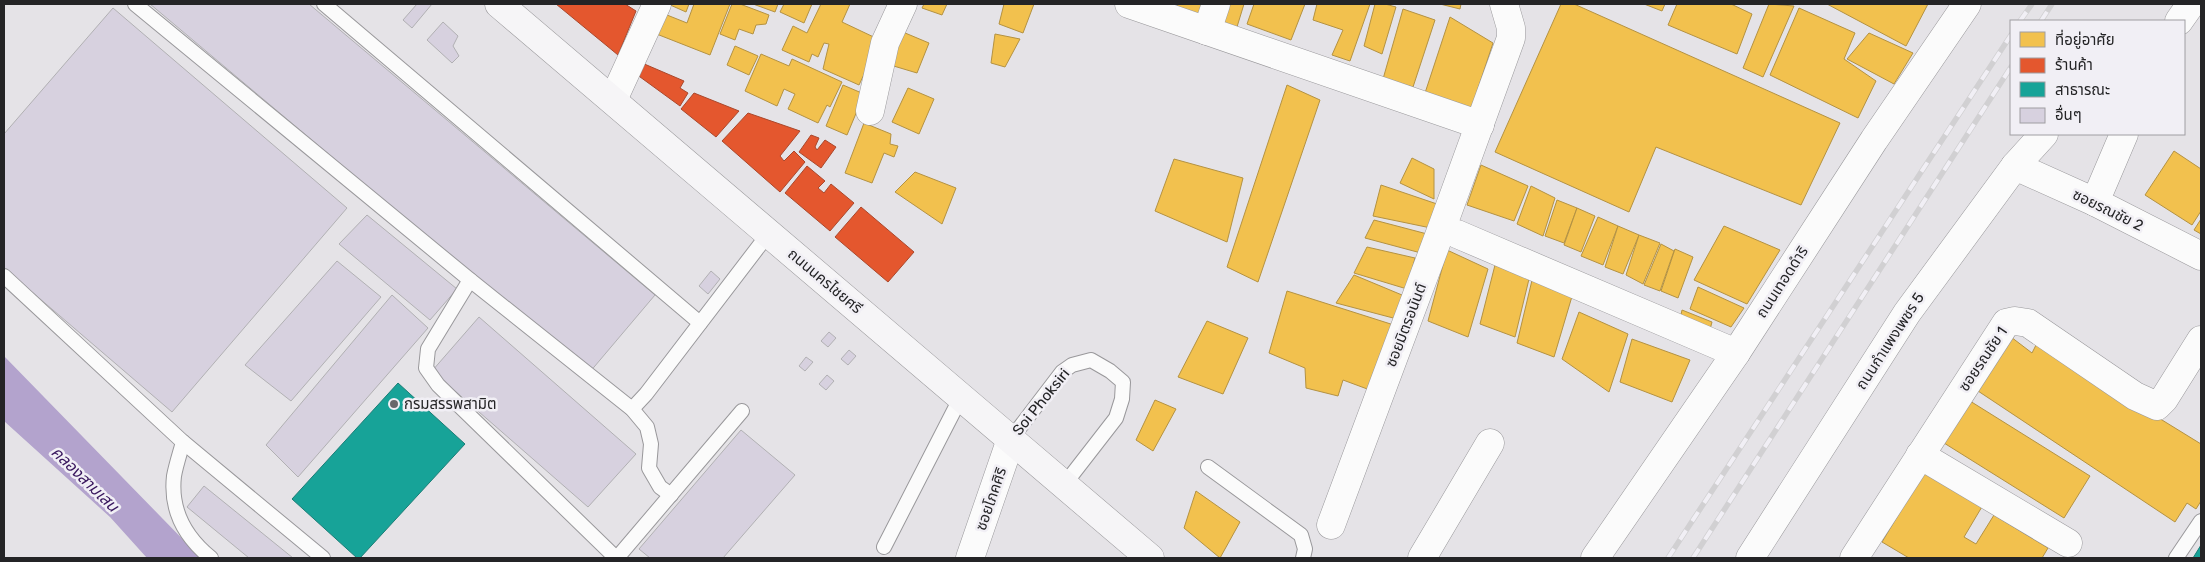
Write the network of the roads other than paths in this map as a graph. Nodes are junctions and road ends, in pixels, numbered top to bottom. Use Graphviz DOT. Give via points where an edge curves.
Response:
graph roads {
  1 [pos="135,4"];
  2 [pos="324,4"];
  3 [pos="500,4"];
  4 [pos="657,4"];
  5 [pos="902,4"];
  6 [pos="1129,4"];
  7 [pos="1216,4"];
  8 [pos="1504,4"];
  9 [pos="1967,4"];
  10 [pos="2191,4"];
  11 [pos="2179,20"];
  12 [pos="1207,31"];
  13 [pos="612,100"];
  14 [pos="870,111"];
  15 [pos="1480,125"];
  16 [pos="2043,135"];
  17 [pos="2124,135"];
  18 [pos="2015,166"];
  19 [pos="2095,202"];
  20 [pos="769,233"];
  21 [pos="1457,234"];
  22 [pos="2201,256"];
  23 [pos="4,276"];
  24 [pos="470,280"];
  25 [pos="700,324"];
  26 [pos="2201,340"];
  27 [pos="1736,353"];
  28 [pos="961,397"];
  29 [pos="632,409"];
  30 [pos="742,411"];
  31 [pos="1011,439"];
  32 [pos="183,442"];
  33 [pos="1490,443"];
  34 [pos="1920,455"];
  35 [pos="1208,467"];
  36 [pos="1064,485"];
  37 [pos="671,495"];
  38 [pos="2201,521"];
  39 [pos="1331,524"];
  40 [pos="2068,543"];
  41 [pos="884,548"];
  42 [pos="211,558"];
  43 [pos="323,558"];
  44 [pos="617,558"];
  45 [pos="970,558"];
  46 [pos="1150,558"];
  47 [pos="1303,558"];
  48 [pos="1422,558"];
  49 [pos="1594,558"];
  50 [pos="1750,558"];
  51 [pos="1854,558"];
  52 [pos="2176,558"];
  1 -- 24 [label="lane"];
  2 -- 25 [label="lane"];
  3 -- 13 [label="main road, ถนนนครไชยศรี"];
  4 -- 13 [label="street"];
  5 -- 14 [label="street" via="885,43"];
  6 -- 12 [label="street"];
  7 -- 12 [label="street"];
  8 -- 15 [label="street, ซอยมิตรอนันต์" via="1511,38"];
  9 -- 27 [label="street, ถนนเทอดดำริ" via="1882,127"];
  10 -- 11 [label="street"];
  12 -- 15 [label="street"];
  13 -- 20 [label="main road, ถนนนครไชยศรี"];
  15 -- 39 [label="street, ซอยมิตรอนันต์"];
  16 -- 18 [label="street, ถนนกำแพงเพชร 5"];
  17 -- 19 [label="street"];
  18 -- 19 [label="street, ซอยรณชัย 2"];
  18 -- 50 [label="street, ถนนกำแพงเพชร 5" via="1907,313"];
  19 -- 22 [label="street, ซอยรณชัย 2"];
  20 -- 25 [label="lane"];
  20 -- 28 [label="main road, ถนนนครไชยศรี"];
  21 -- 27 [label="street"];
  23 -- 32 [label="lane"];
  24 -- 29 [label="lane"];
  24 -- 44 [label="lane" via="428,350 426,368 438,385"];
  25 -- 29 [label="lane"];
  26 -- 34 [label="street, ซอยรณชัย 1" via="2157,406 2135,396 2028,323 2006,323"];
  27 -- 49 [label="street, ถนนเทอดดำริ"];
  28 -- 31 [label="main road, ถนนนครไชยศรี"];
  28 -- 41 [label="lane"];
  29 -- 37 [label="lane" via="647,427 651,444 649,468 660,487"];
  30 -- 37 [label="lane"];
  31 -- 36 [label="main road, ถนนนครไชยศรี"];
  31 -- 36 [label="lane, Soi Phoksiri" via="1062,372 1072,365 1091,360 1123,382 1116,418"];
  31 -- 45 [label="street, ซอยโภคศิริ"];
  32 -- 42 [label="lane" via="174,477 176,514 194,544"];
  32 -- 43 [label="lane"];
  33 -- 48 [label="street"];
  34 -- 40 [label="street"];
  34 -- 51 [label="street, ซอยรณชัย 1"];
  35 -- 47 [label="lane" via="1301,534 1305,549"];
  36 -- 46 [label="main road, ถนนนครไชยศรี"];
  37 -- 44 [label="lane"];
  38 -- 52 [label="lane"];
}
